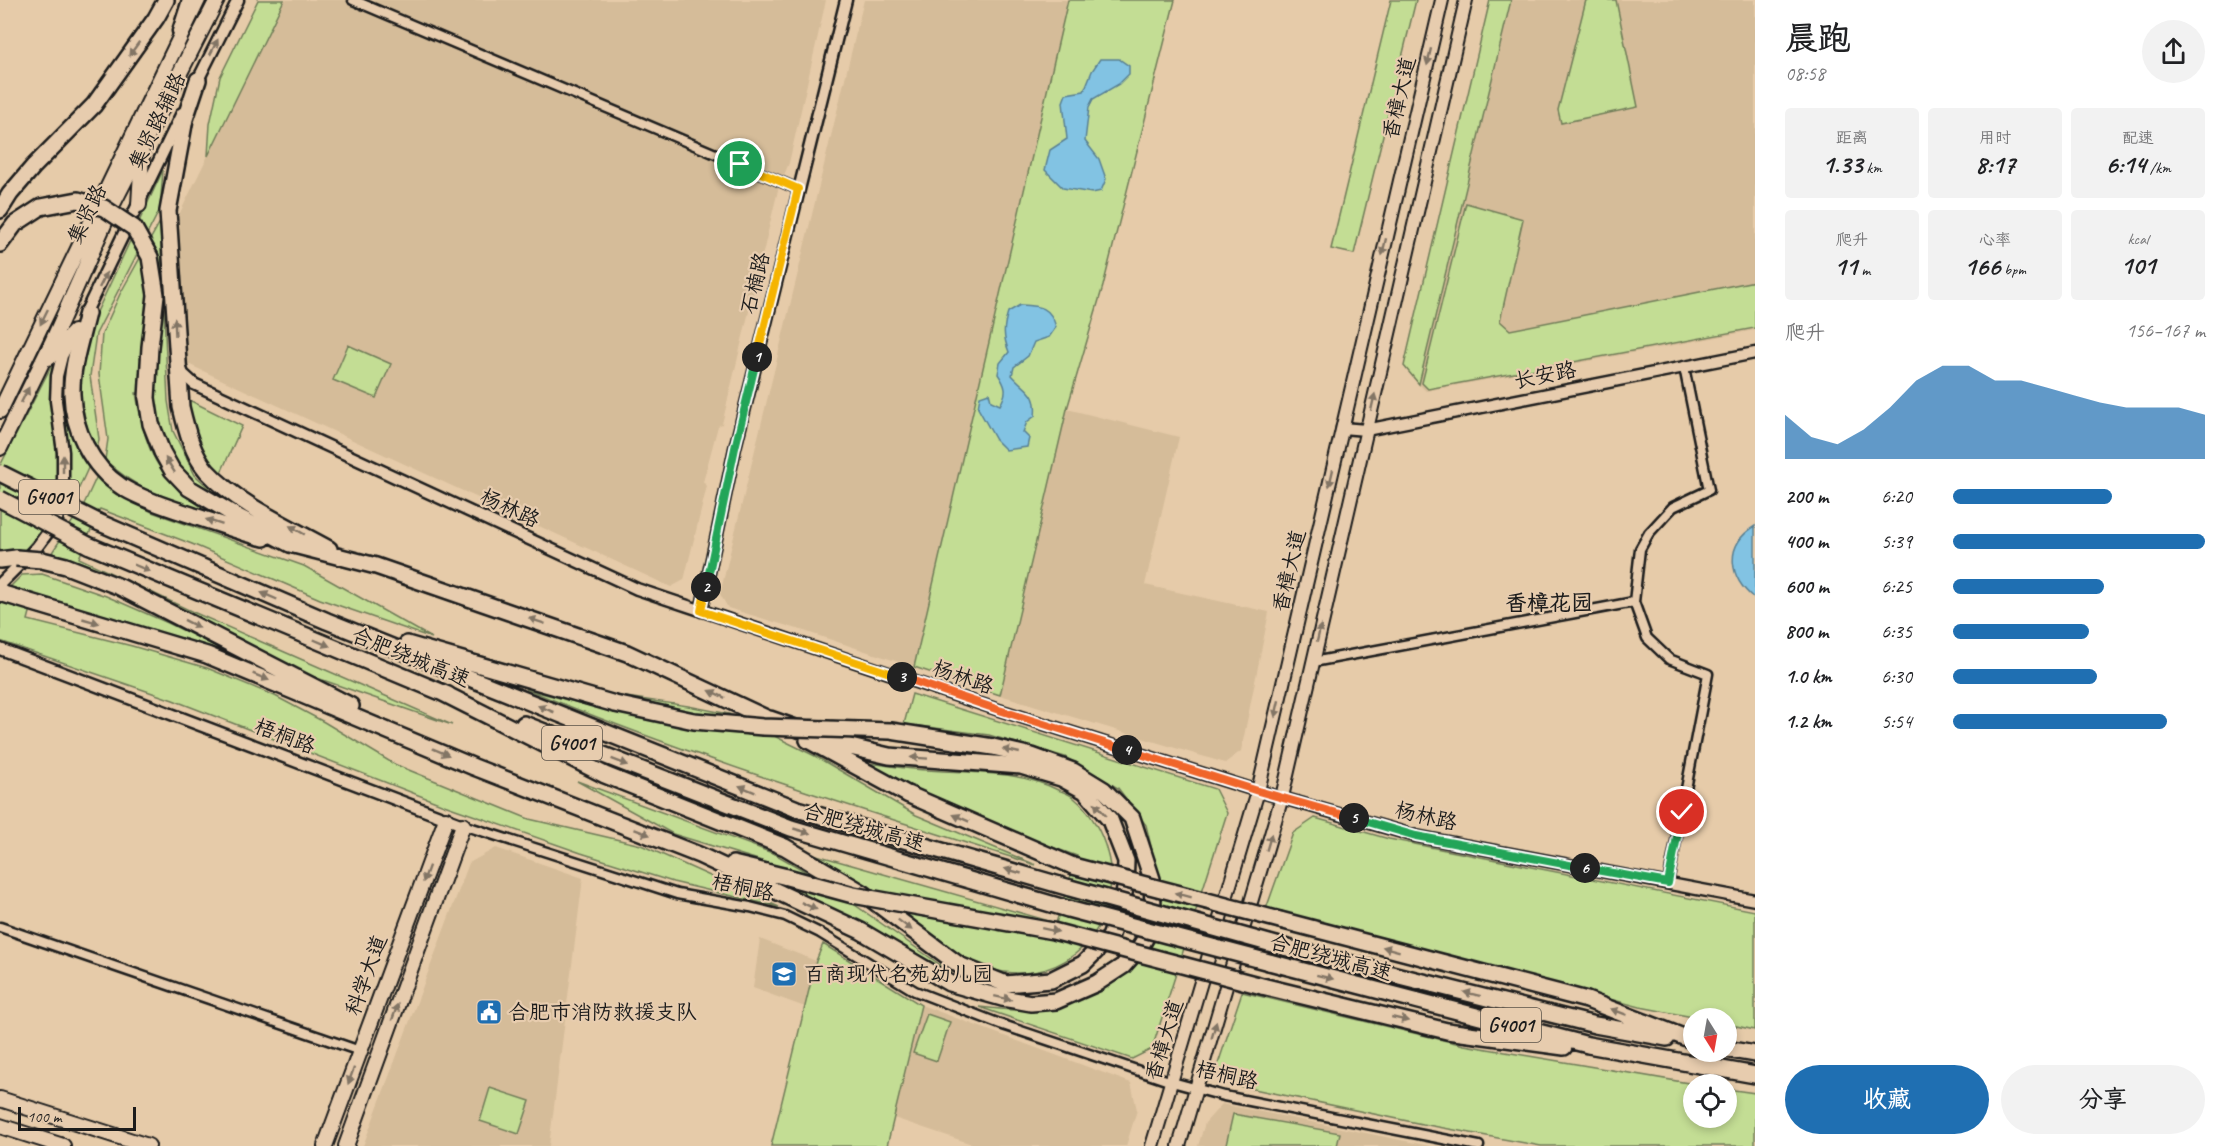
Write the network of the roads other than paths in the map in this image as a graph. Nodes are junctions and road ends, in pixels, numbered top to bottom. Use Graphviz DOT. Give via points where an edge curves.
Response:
graph roads {
  1 [pos="166,0"];
  2 [pos="188,0"];
  3 [pos="198,0"];
  4 [pos="217,0"];
  5 [pos="238,0"];
  6 [pos="353,0"];
  7 [pos="846,0"];
  8 [pos="1442,0"];
  9 [pos="1466,0"];
  10 [pos="173,51"];
  11 [pos="198,80"];
  12 [pos="142,147"];
  13 [pos="798,189"];
  14 [pos="138,205"];
  15 [pos="0,210"];
  16 [pos="0,244"];
  17 [pos="87,313"];
  18 [pos="74,332"];
  19 [pos="1755,353"];
  20 [pos="177,354"];
  21 [pos="23,360"];
  22 [pos="1684,367"];
  23 [pos="39,368"];
  24 [pos="0,393"];
  25 [pos="0,411"];
  26 [pos="1342,428"];
  27 [pos="1366,430"];
  28 [pos="0,448"];
  29 [pos="0,473"];
  30 [pos="0,499"];
  31 [pos="290,544"];
  32 [pos="348,559"];
  33 [pos="0,560"];
  34 [pos="0,584"];
  35 [pos="0,593"];
  36 [pos="1634,602"];
  37 [pos="701,611"];
  38 [pos="327,621"];
  39 [pos="0,649"];
  40 [pos="1313,662"];
  41 [pos="441,692"];
  42 [pos="770,719"];
  43 [pos="386,729"];
  44 [pos="1258,791"];
  45 [pos="1282,797"];
  46 [pos="446,819"];
  47 [pos="463,825"];
  48 [pos="699,855"];
  49 [pos="1668,883"];
  50 [pos="1755,900"];
  51 [pos="0,927"];
  52 [pos="1683,1038"];
  53 [pos="1683,1040"];
  54 [pos="1737,1050"];
  55 [pos="360,1051"];
  56 [pos="1755,1054"];
  57 [pos="1696,1065"];
  58 [pos="1755,1075"];
  59 [pos="1172,1082"];
  60 [pos="1197,1089"];
  61 [pos="0,1099"];
  62 [pos="0,1126"];
  63 [pos="40,1142"];
  64 [pos="63,1146"];
  65 [pos="147,1146"];
  66 [pos="325,1146"];
  67 [pos="346,1146"];
  68 [pos="1152,1146"];
  69 [pos="1179,1146"];
  70 [pos="1479,1146"];
  1 -- 15 [label="highway, one-way" via="94,105 10,194"];
  2 -- 10 [label="street, 集贤路辅路"];
  3 -- 10 [label="main road, 集贤路"];
  4 -- 12 [label="main road, 集贤路"];
  11 -- 5 [label="street, 集贤路辅路, one-way"];
  6 -- 13 [label="street"];
  7 -- 13 [label="street, 石楠路"];
  8 -- 26 [label="main road, 香樟大道, one-way"];
  27 -- 9 [label="main road, 香樟大道, one-way"];
  10 -- 21 [label="main road, 集贤路, one-way"];
  11 -- 14 [label="street, 集贤路辅路"];
  20 -- 11 [label="highway, one-way" via="168,211 185,119"];
  12 -- 14 [label="main road"];
  12 -- 23 [label="main road, 集贤路"];
  13 -- 37 [label="street, 石楠路" via="735,448"];
  17 -- 14 [label="street, 集贤路辅路, one-way"];
  31 -- 16 [label="highway, one-way, bridge" via="189,488 162,452 151,424 147,398 156,295 150,257 134,228 104,208 78,200 41,207 15,224"];
  17 -- 18 [label="street, 集贤路辅路"];
  31 -- 17 [label="highway, one-way" via="156,503 121,486 99,466 75,421 72,392"];
  18 -- 23 [label="main road"];
  34 -- 18 [label="street, 集贤路辅路, one-way" via="37,547 57,520 63,479 57,376"];
  19 -- 22 [label="street, 长安路"];
  32 -- 20 [label="highway, one-way" via="236,496 207,470 188,433 181,407"];
  20 -- 37 [label="street, 杨林路" via="183,374 194,384 637,589"];
  21 -- 24 [label="main road"];
  21 -- 25 [label="main road, 集贤路"];
  22 -- 27 [label="street, 长安路"];
  22 -- 36 [label="street" via="1709,490 1673,507 1649,533 1640,549"];
  28 -- 23 [label="main road, 集贤路, one-way"];
  26 -- 27 [label="street, 长安路"];
  26 -- 44 [label="main road, 香樟大道, one-way"];
  40 -- 27 [label="main road, 香樟大道, one-way"];
  38 -- 29 [label="highway, 合肥绕城高速 / G4001, one-way, bridge" via="98,522"];
  30 -- 41 [label="highway, 合肥绕城高速 / G4001, one-way, bridge" via="88,545"];
  31 -- 32 [label="highway"];
  42 -- 32 [label="highway, one-way" via="627,653"];
  33 -- 43 [label="highway, one-way, bridge" via="42,560 120,587 336,697"];
  35 -- 43 [label="highway, one-way" via="207,655"];
  36 -- 40 [label="street"];
  36 -- 49 [label="street" via="1647,638 1669,659 1708,674"];
  37 -- 44 [label="street, 杨林路"];
  48 -- 38 [label="highway, one-way, bridge" via="861,931 949,983 1031,1003 1056,1000 1097,983 1123,966 1149,932 1154,907 1152,879 1132,818 1104,790 1073,771 1032,756 891,732 694,721 615,704"];
  53 -- 38 [label="highway, 合肥绕城高速 / G4001, one-way, bridge" via="1594,1025 1276,945 797,809"];
  39 -- 46 [label="street, 梧桐路"];
  40 -- 45 [label="main road, 香樟大道"];
  41 -- 42 [label="highway, one-way" via="605,775 785,847 862,893 959,965 1006,984 1051,980 1083,963 1110,937 1125,889 1126,861 1110,820 1085,791 1061,778 1021,766 889,756"];
  41 -- 57 [label="highway, 合肥绕城高速 / G4001, one-way, bridge" via="791,828 1068,909 1269,962 1588,1045"];
  52 -- 42 [label="highway, one-way, bridge" via="1587,1000 1073,866 907,794"];
  43 -- 48 [label="highway, one-way"];
  44 -- 45 [label="street, 杨林路"];
  44 -- 59 [label="main road, 香樟大道"];
  45 -- 49 [label="street, 杨林路" via="1416,836"];
  60 -- 45 [label="main road, 香樟大道, one-way"];
  46 -- 47 [label="street, 梧桐路"];
  46 -- 55 [label="main road, 科学大道, one-way"];
  47 -- 59 [label="street, 梧桐路" via="677,894 785,916 915,991"];
  67 -- 47 [label="main road, 科学大道, one-way"];
  48 -- 57 [label="highway, one-way, bridge" via="853,895 1053,931 1447,1031"];
  49 -- 50 [label="street, 杨林路"];
  51 -- 55 [label="street"];
  54 -- 56 [label="highway"];
  55 -- 66 [label="main road, 科学大道, one-way"];
  57 -- 58 [label="highway, 合肥绕城高速 / G4001"];
  59 -- 60 [label="street, 梧桐路"];
  59 -- 68 [label="main road, 香樟大道"];
  60 -- 69 [label="main road, 香樟大道"];
  60 -- 70 [label="street, 梧桐路"];
  61 -- 65 [label="main road"];
  62 -- 63 [label="main road"];
  63 -- 64 [label="main road"];
}
